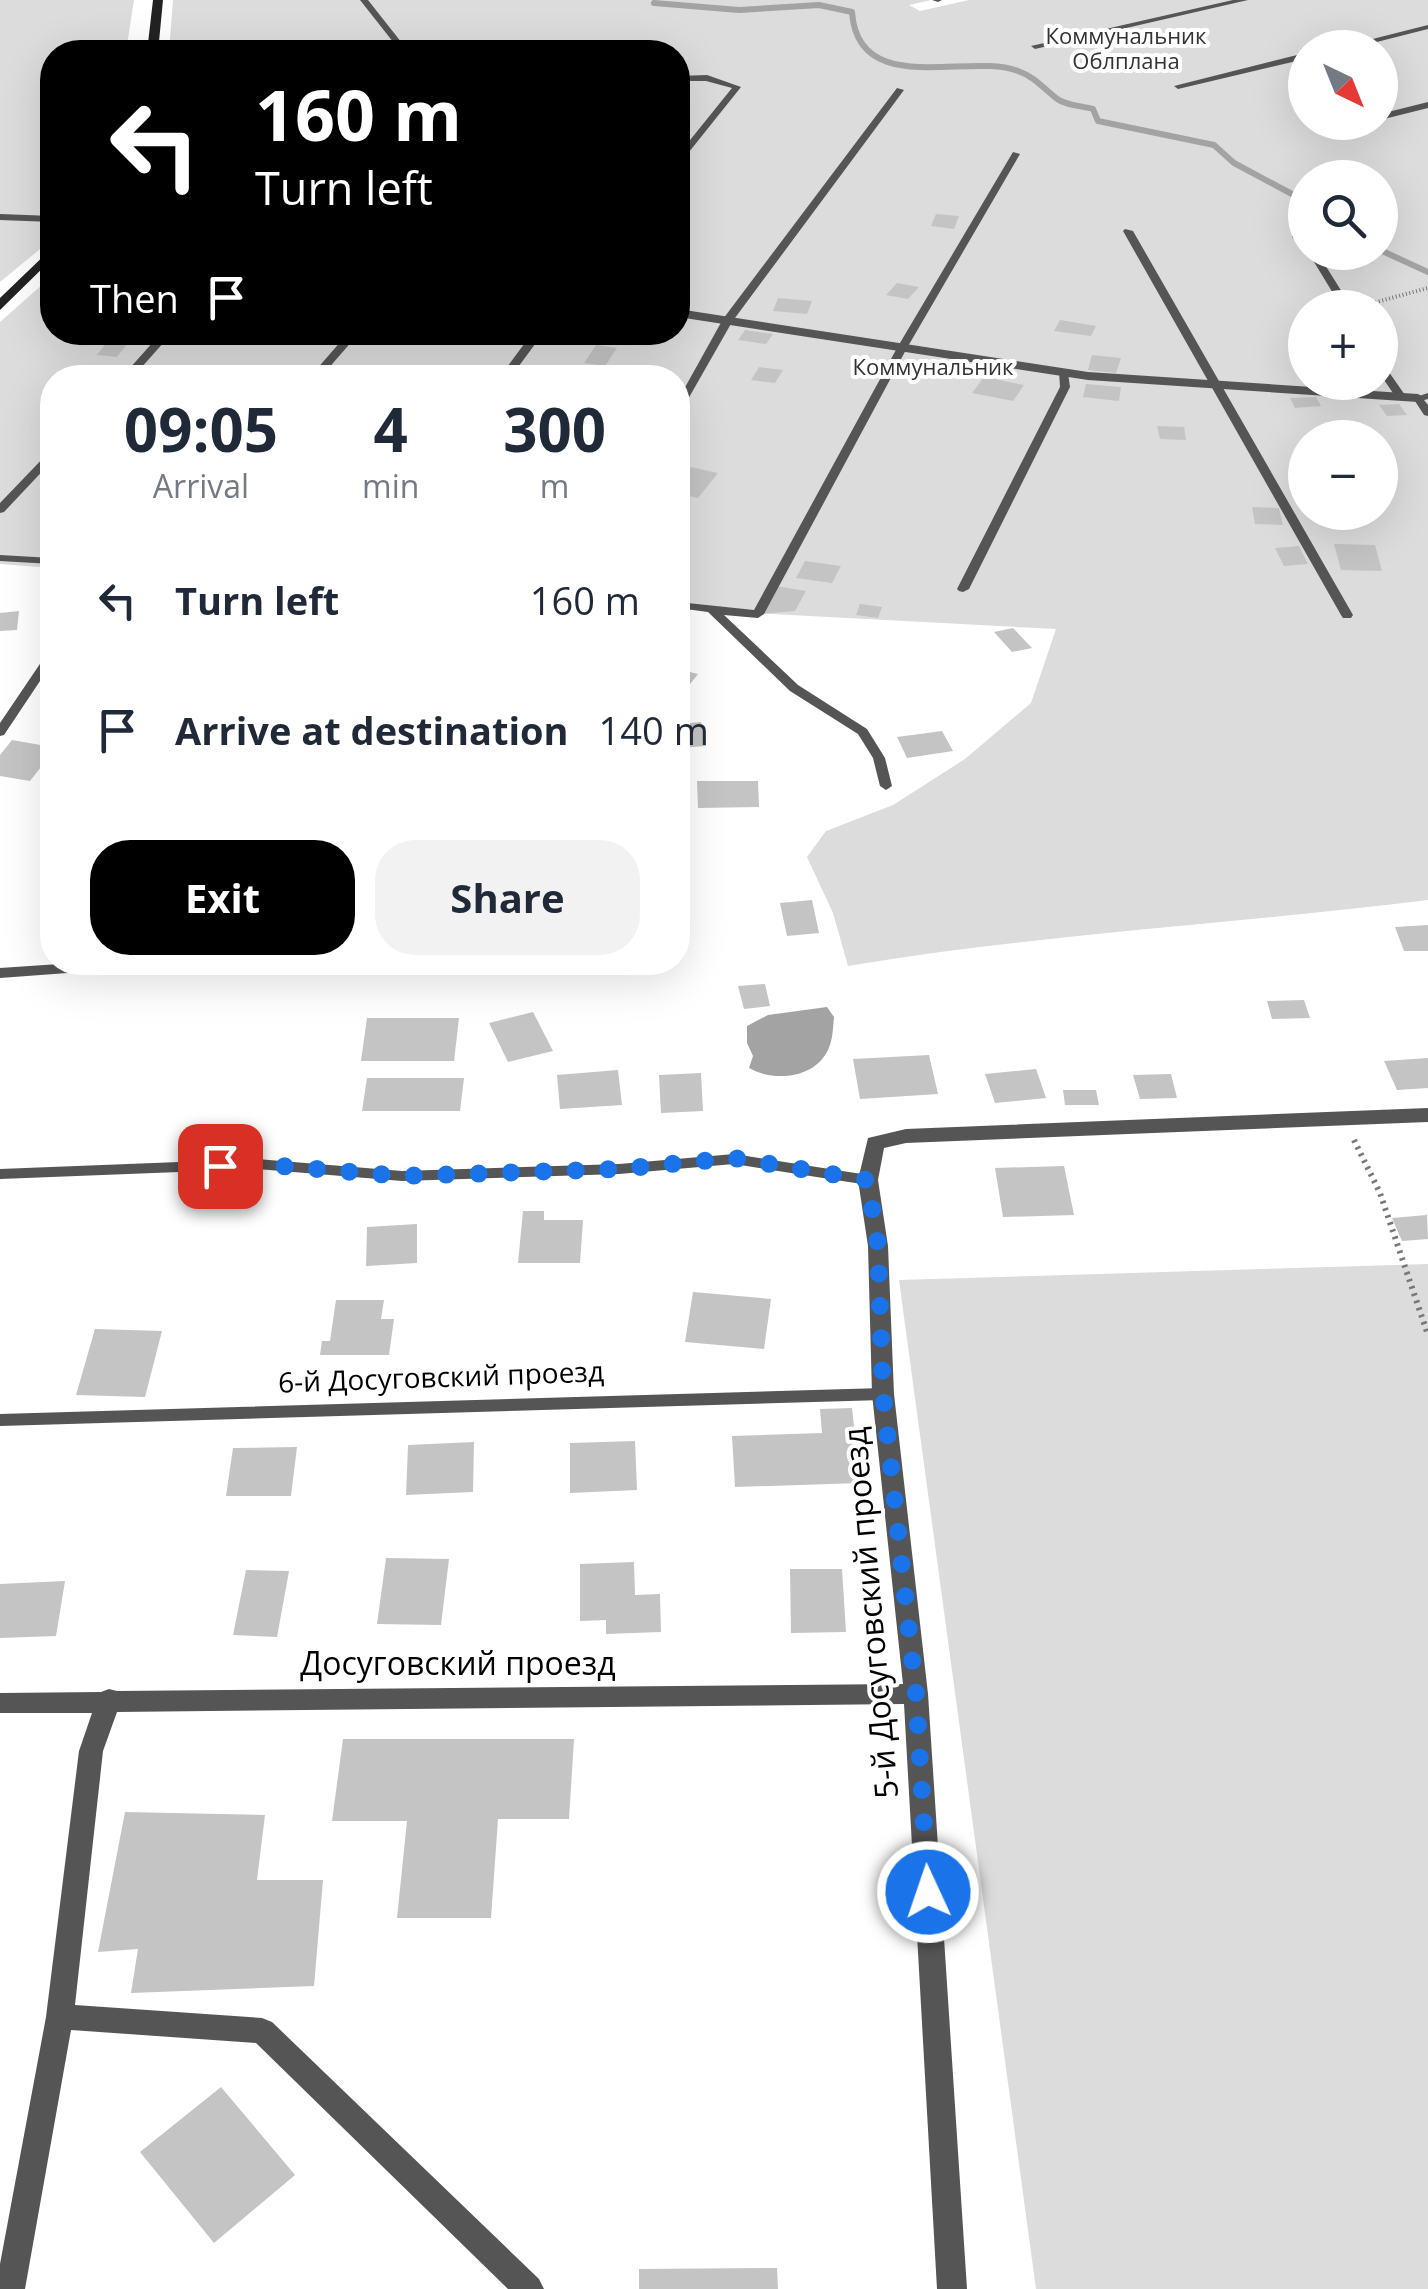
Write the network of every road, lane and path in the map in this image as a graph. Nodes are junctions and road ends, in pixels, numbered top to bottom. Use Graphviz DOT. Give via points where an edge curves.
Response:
graph roads {
  1 [pos="158,0"];
  2 [pos="364,0"];
  3 [pos="1244,0"];
  4 [pos="1428,27"];
  5 [pos="1398,34"];
  6 [pos="153,40"];
  7 [pos="396,40"];
  8 [pos="1034,46"];
  9 [pos="1288,60"];
  10 [pos="690,78"];
  11 [pos="1178,86"];
  12 [pos="900,90"];
  13 [pos="1428,105"];
  14 [pos="1398,112"];
  15 [pos="690,145"];
  16 [pos="1016,154"];
  17 [pos="0,217"];
  18 [pos="40,218"];
  19 [pos="1128,231"];
  20 [pos="40,264"];
  21 [pos="1428,288"];
  22 [pos="1398,296"];
  23 [pos="0,306"];
  24 [pos="690,315"];
  25 [pos="728,321"];
  26 [pos="156,345"];
  27 [pos="343,345"];
  28 [pos="529,345"];
  29 [pos="902,348"];
  30 [pos="138,365"];
  31 [pos="325,365"];
  32 [pos="514,365"];
  33 [pos="1063,373"];
  34 [pos="1216,386"];
  35 [pos="690,387"];
  36 [pos="1398,393"];
  37 [pos="1401,397"];
  38 [pos="1423,397"];
  39 [pos="1428,413"];
  40 [pos="40,468"];
  41 [pos="0,510"];
  42 [pos="0,558"];
  43 [pos="40,560"];
  44 [pos="962,589"];
  45 [pos="690,606"];
  46 [pos="758,614"];
  47 [pos="1347,615"];
  48 [pos="40,673"];
  49 [pos="0,732"];
  50 [pos="886,786"];
  51 [pos="40,970"];
  52 [pos="0,973"];
  53 [pos="1428,1115"];
  54 [pos="1344,1120"];
  55 [pos="0,1174"];
  56 [pos="868,1180"];
  57 [pos="1428,1335"];
  58 [pos="883,1394"];
  59 [pos="0,1420"];
  60 [pos="916,1694"];
  61 [pos="108,1699"];
  62 [pos="0,1703"];
  63 [pos="60,2017"];
  64 [pos="10,2289"];
  65 [pos="529,2289"];
  66 [pos="952,2289"];
  1 -- 6 [label="main road"];
  2 -- 7 [label="lane"];
  3 -- 8 [label="lane"];
  4 -- 5 [label="lane"];
  9 -- 11 [label="lane"];
  10 -- 15 [label="lane" via="736,88"];
  12 -- 25 [label="lane"];
  13 -- 14 [label="lane"];
  16 -- 29 [label="lane"];
  17 -- 18 [label="lane"];
  19 -- 34 [label="lane"];
  20 -- 23 [label="main road"];
  21 -- 22 [label="path"];
  24 -- 25 [label="street"];
  25 -- 29 [label="street"];
  25 -- 35 [label="lane"];
  26 -- 30 [label="lane"];
  27 -- 31 [label="lane"];
  28 -- 32 [label="lane"];
  29 -- 33 [label="street"];
  29 -- 46 [label="lane"];
  33 -- 34 [label="street"];
  33 -- 44 [label="lane" via="1065,387"];
  34 -- 37 [label="street"];
  34 -- 47 [label="lane"];
  36 -- 37 [label="lane"];
  37 -- 38 [label="street"];
  38 -- 39 [label="lane"];
  40 -- 41 [label="lane"];
  42 -- 43 [label="lane"];
  45 -- 46 [label="lane"];
  46 -- 50 [label="lane" via="713,611 794,688 863,732"];
  48 -- 49 [label="lane"];
  51 -- 52 [label="lane"];
  53 -- 54 [label="street"];
  54 -- 56 [label="street" via="906,1136 875,1143"];
  54 -- 57 [label="path" via="1380,1193"];
  55 -- 56 [label="lane" via="257,1164 402,1176 734,1158"];
  56 -- 58 [label="street, 5-й Досуговский проезд" via="878,1246"];
  58 -- 59 [label="lane, 6-й Досуговский проезд"];
  58 -- 60 [label="street, 5-й Досуговский проезд"];
  60 -- 61 [label="street, Досуговский проезд"];
  60 -- 66 [label="street, 5-й Досуговский проезд"];
  61 -- 62 [label="street, Досуговский проезд"];
  61 -- 63 [label="street" via="90,1751"];
  63 -- 64 [label="street"];
  63 -- 65 [label="street" via="262,2030"];
}
